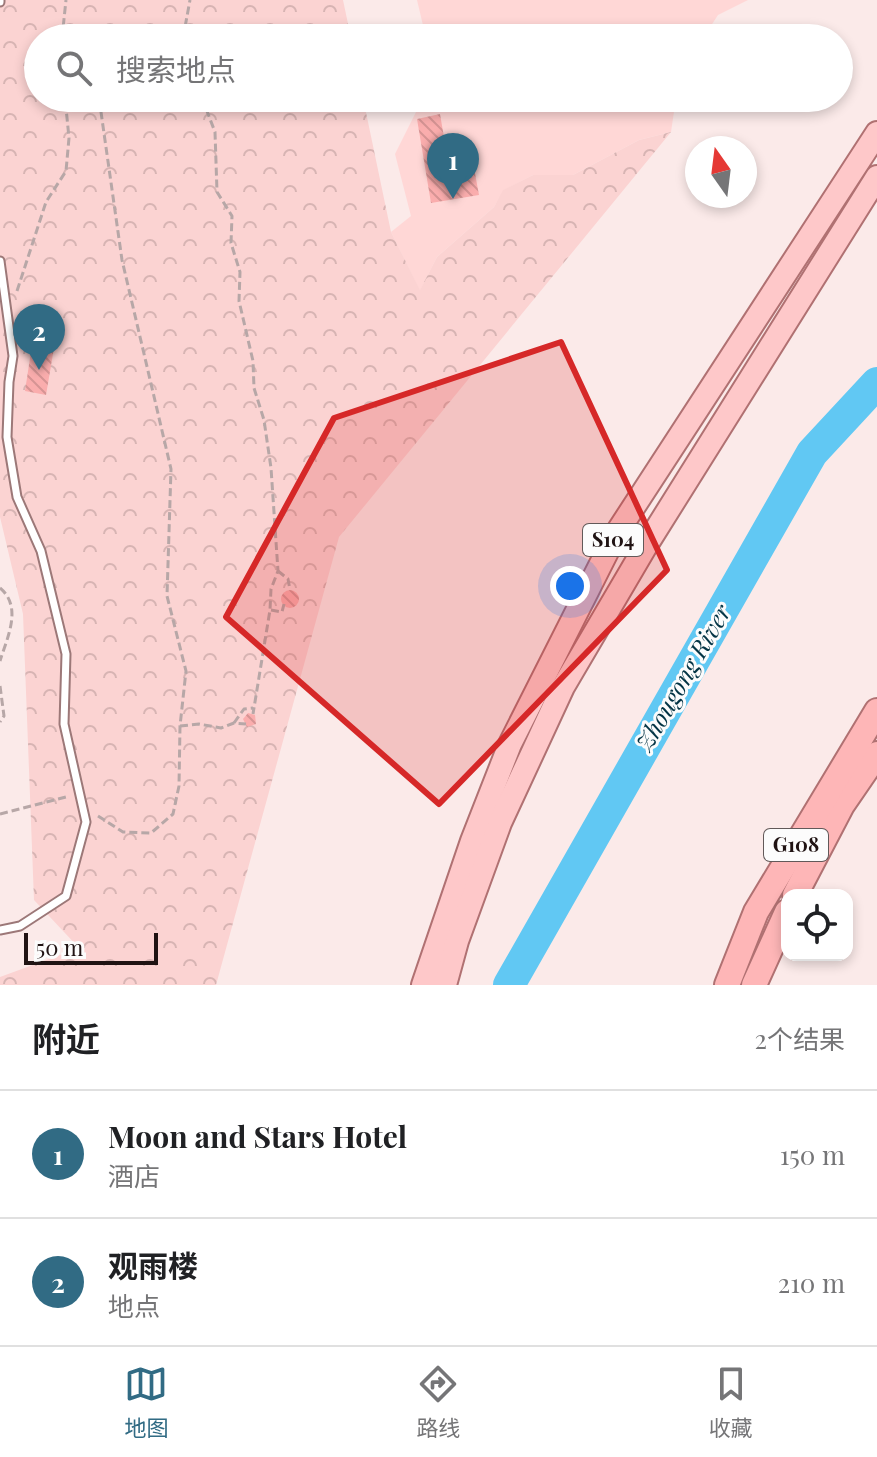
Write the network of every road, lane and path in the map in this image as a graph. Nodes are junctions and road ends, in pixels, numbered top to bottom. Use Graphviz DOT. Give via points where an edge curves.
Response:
graph roads {
  1 [pos="66,0"];
  2 [pos="190,0"];
  3 [pos="63,24"];
  4 [pos="186,24"];
  5 [pos="66,112"];
  6 [pos="101,112"];
  7 [pos="207,112"];
  8 [pos="877,133"];
  9 [pos="877,177"];
  10 [pos="0,261"];
  11 [pos="8,320"];
  12 [pos="278,571"];
  13 [pos="0,588"];
  14 [pos="290,590"];
  15 [pos="284,604"];
  16 [pos="270,610"];
  17 [pos="0,661"];
  18 [pos="0,686"];
  19 [pos="253,708"];
  20 [pos="877,711"];
  21 [pos="253,714"];
  22 [pos="0,722"];
  23 [pos="234,723"];
  24 [pos="246,724"];
  25 [pos="180,726"];
  26 [pos="877,754"];
  27 [pos="78,794"];
  28 [pos="81,806"];
  29 [pos="0,814"];
  30 [pos="798,889"];
  31 [pos="781,925"];
  32 [pos="0,930"];
  33 [pos="423,985"];
  34 [pos="445,985"];
  35 [pos="727,985"];
  36 [pos="754,985"];
  1 -- 3 [label="path"];
  2 -- 4 [label="path"];
  5 -- 11 [label="path" via="66,171 46,202"];
  6 -- 25 [label="path" via="122,260 171,469 167,596 186,671"];
  7 -- 12 [label="path" via="215,132 217,192 232,216 239,301 264,420"];
  8 -- 33 [label="main road, S104" via="616,534 510,744"];
  9 -- 34 [label="main road, S104" via="563,687 500,823"];
  10 -- 11 [label="lane"];
  11 -- 27 [label="lane" via="13,356 7,437 17,497 41,551 66,654 64,724"];
  12 -- 14 [label="path" via="288,579"];
  12 -- 16 [label="path"];
  13 -- 17 [label="path" via="7,593 13,617"];
  15 -- 16 [label="path" via="282,612"];
  16 -- 19 [label="path"];
  18 -- 22 [label="path"];
  19 -- 21 [label="path"];
  19 -- 23 [label="path" via="244,709"];
  20 -- 35 [label="highway, G108" via="756,912"];
  23 -- 24 [label="path"];
  23 -- 25 [label="path" via="221,728"];
  25 -- 28 [label="path" via="173,814 151,833 123,832"];
  26 -- 30 [label="highway, G108" via="842,805"];
  27 -- 28 [label="lane"];
  27 -- 29 [label="path"];
  28 -- 32 [label="lane" via="86,822 66,896 20,926"];
  31 -- 36 [label="highway"];
}
